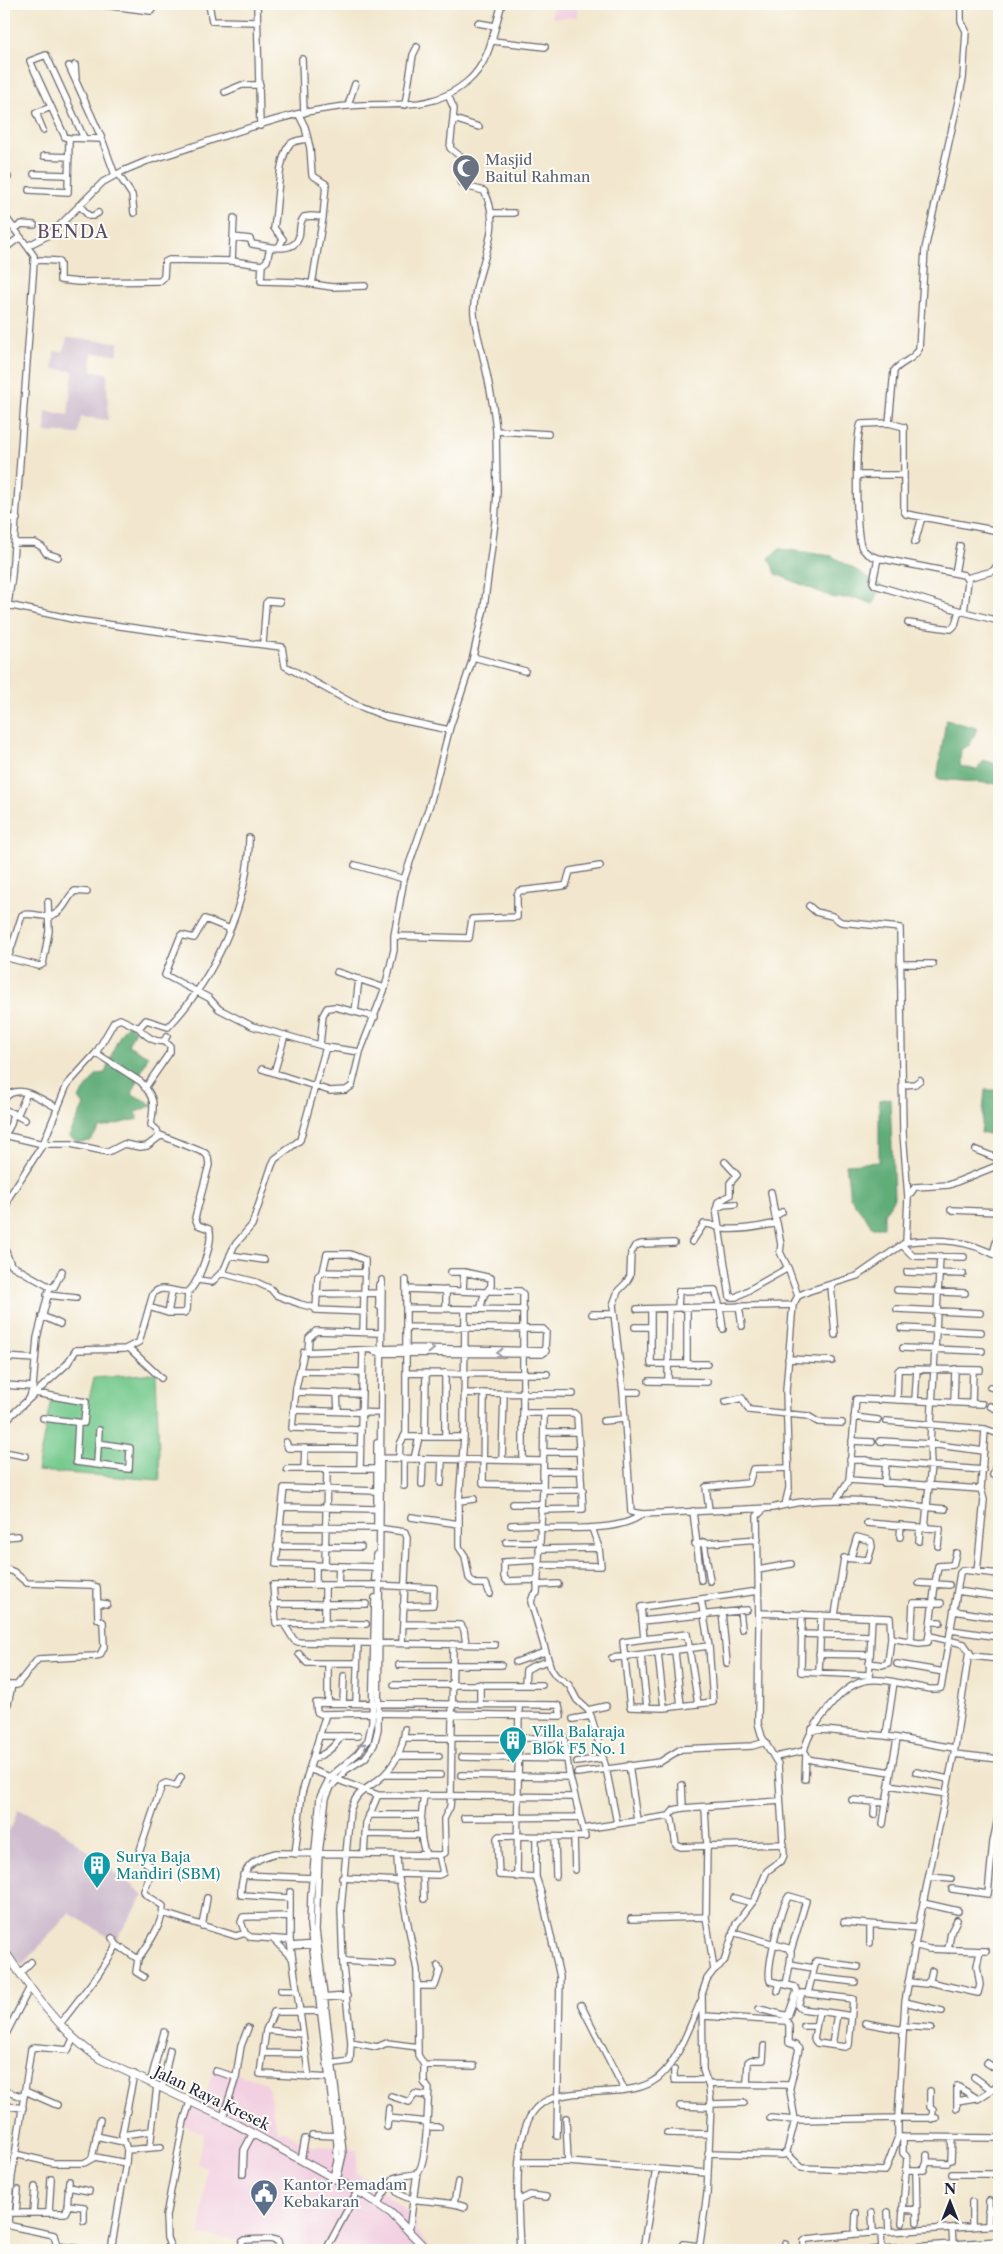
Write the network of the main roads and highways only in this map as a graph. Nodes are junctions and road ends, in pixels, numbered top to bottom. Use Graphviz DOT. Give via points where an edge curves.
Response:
graph roads {
  1 [pos="4,1950"];
  2 [pos="427,2250"];
  1 -- 2 [label="main road, Jalan Raya Kresek" via="73,2039 100,2059 223,2117 335,2179 391,2213"];
}
